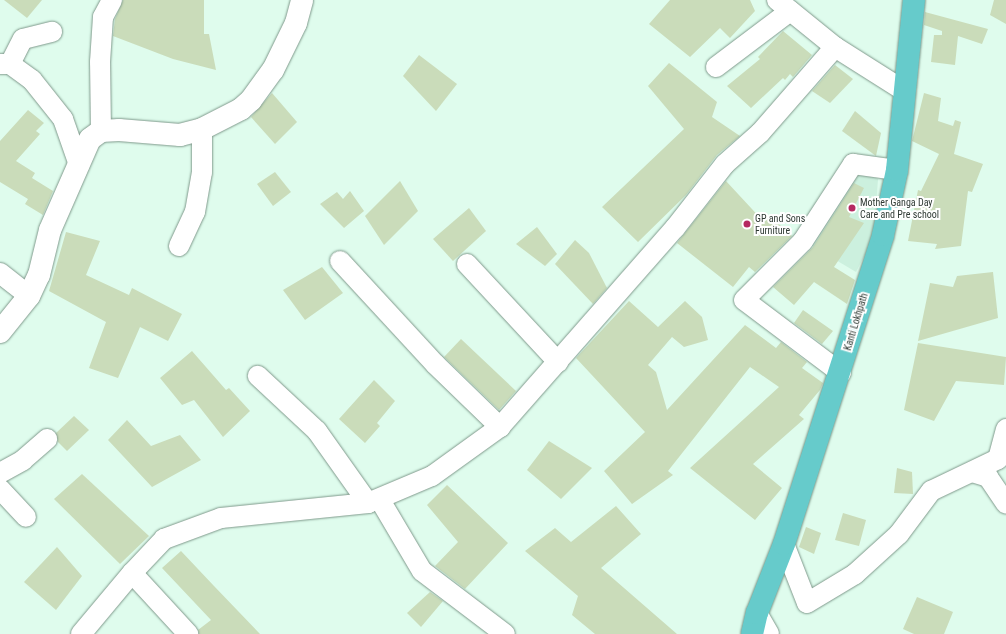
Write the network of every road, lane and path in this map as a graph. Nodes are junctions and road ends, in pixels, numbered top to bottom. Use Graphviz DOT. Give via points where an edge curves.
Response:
graph roads {
  1 [pos="112,0"];
  2 [pos="302,0"];
  3 [pos="914,0"];
  4 [pos="784,5"];
  5 [pos="52,32"];
  6 [pos="835,47"];
  7 [pos="5,64"];
  8 [pos="716,67"];
  9 [pos="904,90"];
  10 [pos="202,129"];
  11 [pos="101,131"];
  12 [pos="79,165"];
  13 [pos="897,170"];
  14 [pos="179,246"];
  15 [pos="340,261"];
  16 [pos="467,264"];
  17 [pos="0,273"];
  18 [pos="29,296"];
  19 [pos="0,332"];
  20 [pos="558,362"];
  21 [pos="841,373"];
  22 [pos="258,376"];
  23 [pos="500,427"];
  24 [pos="1006,429"];
  25 [pos="47,439"];
  26 [pos="972,472"];
  27 [pos="0,473"];
  28 [pos="0,489"];
  29 [pos="374,502"];
  30 [pos="1006,504"];
  31 [pos="26,517"];
  32 [pos="784,544"];
  33 [pos="132,573"];
  34 [pos="757,613"];
  35 [pos="81,634"];
  36 [pos="188,634"];
  37 [pos="505,634"];
  38 [pos="752,634"];
  39 [pos="769,634"];
  1 -- 11 [label="street" via="103,17 100,62"];
  2 -- 10 [label="main road" via="296,23 273,70 251,100 241,109"];
  3 -- 9 [label="main road, Kanti Lokhpath"];
  4 -- 6 [label="street"];
  4 -- 8 [label="street"];
  5 -- 7 [label="street" via="23,39"];
  6 -- 9 [label="street"];
  6 -- 20 [label="street" via="760,133 724,164 675,228"];
  7 -- 12 [label="street" via="32,80 63,119"];
  9 -- 13 [label="main road, Kanti Lokhpath"];
  10 -- 11 [label="main road" via="180,136 119,130"];
  10 -- 14 [label="street" via="202,172 195,212"];
  11 -- 12 [label="main road" via="90,139"];
  12 -- 18 [label="main road" via="50,230 39,275"];
  13 -- 21 [label="main road, Kanti Lokhpath" via="882,235"];
  13 -- 21 [label="street" via="853,164 802,241 744,300"];
  15 -- 23 [label="street" via="435,364"];
  16 -- 20 [label="street"];
  17 -- 18 [label="street"];
  18 -- 19 [label="main road"];
  20 -- 23 [label="street"];
  21 -- 32 [label="main road, Kanti Lokhpath" via="827,408"];
  22 -- 29 [label="street" via="317,431"];
  23 -- 29 [label="street" via="432,476"];
  24 -- 26 [label="street" via="998,459"];
  25 -- 27 [label="street" via="23,460"];
  26 -- 30 [label="street" via="988,477"];
  26 -- 32 [label="street" via="931,491 898,534 855,574 807,603"];
  28 -- 31 [label="street"];
  29 -- 33 [label="street" via="221,518 164,540"];
  29 -- 37 [label="street" via="422,571"];
  32 -- 34 [label="main road, Kanti Lokhpath"];
  33 -- 35 [label="street"];
  33 -- 36 [label="street"];
  34 -- 38 [label="main road, Kanti Lokhpath"];
  34 -- 39 [label="street"];
}
